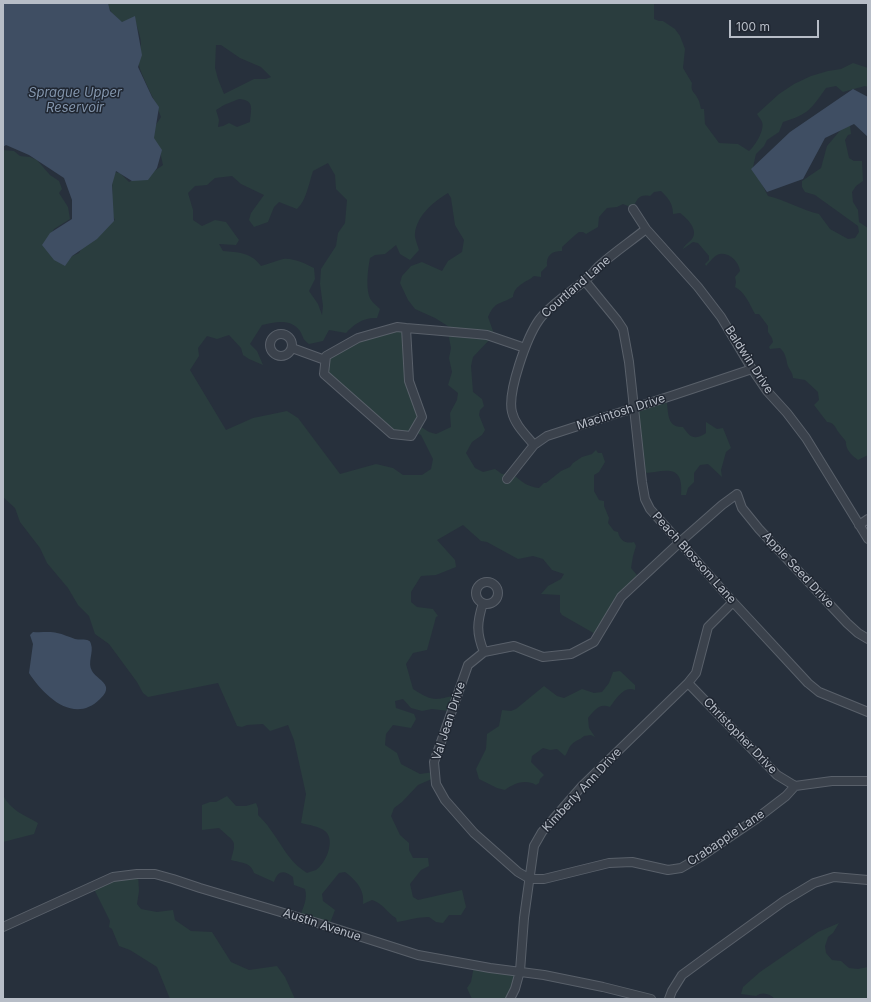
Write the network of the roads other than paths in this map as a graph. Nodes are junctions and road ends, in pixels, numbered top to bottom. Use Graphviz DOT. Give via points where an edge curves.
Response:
graph roads {
  1 [pos="632,209"];
  2 [pos="646,229"];
  3 [pos="585,281"];
  4 [pos="406,328"];
  5 [pos="292,348"];
  6 [pos="525,348"];
  7 [pos="326,360"];
  8 [pos="752,369"];
  9 [pos="634,408"];
  10 [pos="534,445"];
  11 [pos="507,479"];
  12 [pos="737,494"];
  13 [pos="868,519"];
  14 [pos="859,525"];
  15 [pos="868,539"];
  16 [pos="680,542"];
  17 [pos="733,602"];
  18 [pos="483,603"];
  19 [pos="868,639"];
  20 [pos="484,652"];
  21 [pos="688,683"];
  22 [pos="868,712"];
  23 [pos="868,781"];
  24 [pos="795,786"];
  25 [pos="530,879"];
  26 [pos="868,880"];
  27 [pos="3,927"];
  28 [pos="520,971"];
  29 [pos="515,989"];
  30 [pos="510,999"];
  31 [pos="518,999"];
  32 [pos="651,999"];
  33 [pos="669,999"];
  1 -- 2 [label="street, Baldwin Drive"];
  2 -- 3 [label="street, Courtland Lane" via="598,267"];
  2 -- 8 [label="street, Baldwin Drive" via="721,317"];
  3 -- 6 [label="street, Courtland Lane" via="540,319"];
  3 -- 9 [label="street, Peach Blossom Lane" via="623,329"];
  4 -- 6 [label="street" via="487,335"];
  4 -- 7 [label="street" via="397,327 358,338 326,356"];
  4 -- 7 [label="street" via="409,381 422,417 411,436 392,434 324,374"];
  5 -- 7 [label="street"];
  6 -- 10 [label="street, Courtland Lane" via="515,377 512,412 518,426"];
  8 -- 9 [label="street, Macintosh Drive"];
  8 -- 14 [label="street, Baldwin Drive" via="806,438"];
  9 -- 10 [label="street, Macintosh Drive" via="547,436"];
  9 -- 16 [label="street, Peach Blossom Lane" via="645,499 650,509"];
  10 -- 11 [label="street, Macintosh Drive"];
  12 -- 16 [label="street, Val Jean Drive"];
  12 -- 19 [label="street, Apple Seed Drive" via="742,508 759,529 847,623"];
  13 -- 14 [label="street"];
  14 -- 15 [label="street, Baldwin Drive"];
  16 -- 17 [label="street, Peach Blossom Lane"];
  16 -- 20 [label="street, Val Jean Drive" via="621,597 594,642 571,654 544,656 514,646"];
  17 -- 21 [label="street, Kimberly Ann Drive" via="708,627 696,673"];
  17 -- 22 [label="street, Peach Blossom Lane" via="819,692"];
  18 -- 20 [label="street" via="478,634"];
  20 -- 25 [label="street, Val Jean Drive" via="468,665 434,762 436,784 445,800 474,832 518,872"];
  21 -- 24 [label="street, Christopher Drive" via="777,775"];
  21 -- 25 [label="street, Kimberly Ann Drive" via="582,786 542,832 534,846"];
  23 -- 24 [label="street" via="832,781"];
  24 -- 25 [label="street, Crabapple Lane" via="756,819 681,868 668,870 632,862 609,863 544,879"];
  25 -- 28 [label="street, Kimberly Ann Drive"];
  26 -- 33 [label="street" via="834,877 814,883 784,901 682,975"];
  27 -- 28 [label="street, Austin Avenue" via="113,877 155,874 418,955"];
  28 -- 29 [label="street, Kimberly Ann Drive"];
  28 -- 32 [label="street, Austin Avenue"];
  29 -- 30 [label="street, Kimberly Ann Drive"];
  29 -- 31 [label="street"];
}
